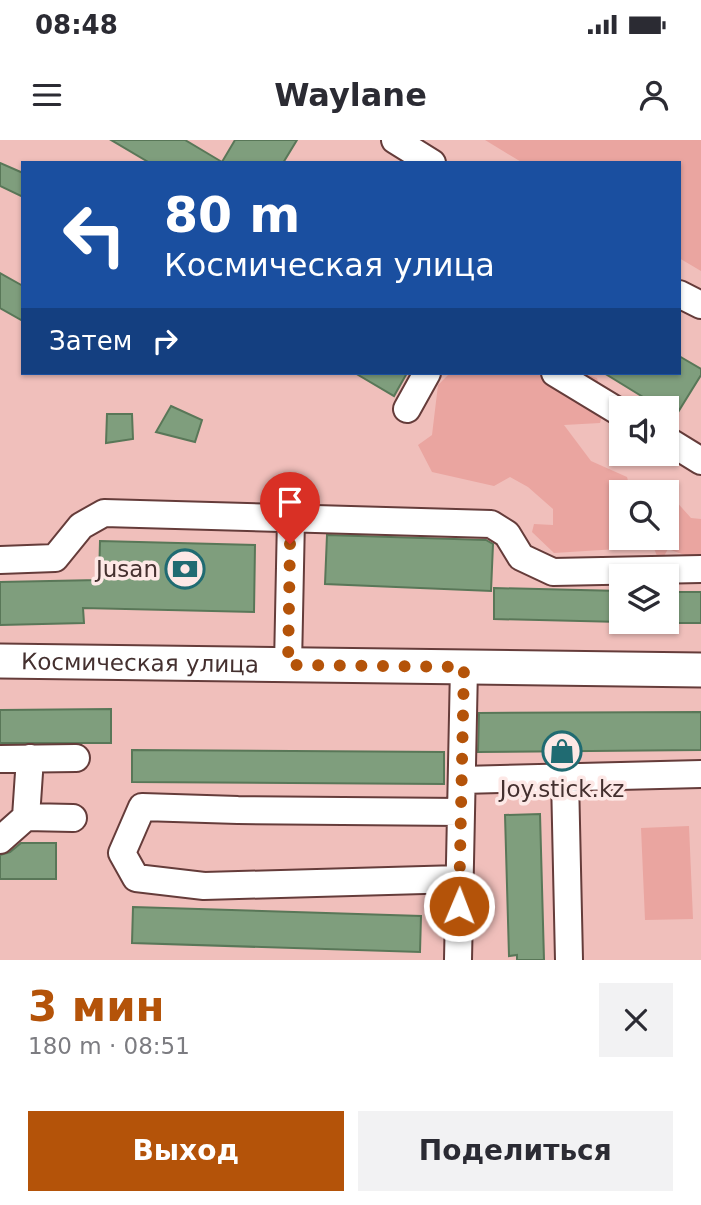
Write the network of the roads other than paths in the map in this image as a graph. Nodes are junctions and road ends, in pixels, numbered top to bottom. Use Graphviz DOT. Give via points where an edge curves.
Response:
graph roads {
  1 [pos="395,140"];
  2 [pos="429,161"];
  3 [pos="681,295"];
  4 [pos="701,305"];
  5 [pos="426,375"];
  6 [pos="558,375"];
  7 [pos="609,406"];
  8 [pos="407,409"];
  9 [pos="679,447"];
  10 [pos="701,461"];
  11 [pos="291,518"];
  12 [pos="0,560"];
  13 [pos="701,569"];
  14 [pos="0,661"];
  15 [pos="288,665"];
  16 [pos="464,667"];
  17 [pos="701,670"];
  18 [pos="30,758"];
  19 [pos="76,758"];
  20 [pos="0,759"];
  21 [pos="701,774"];
  22 [pos="565,778"];
  23 [pos="462,780"];
  24 [pos="461,813"];
  25 [pos="26,817"];
  26 [pos="73,818"];
  27 [pos="0,840"];
  28 [pos="460,879"];
  29 [pos="458,960"];
  30 [pos="569,960"];
  1 -- 2 [label="lane"];
  3 -- 4 [label="lane"];
  5 -- 8 [label="lane"];
  6 -- 7 [label="lane"];
  9 -- 10 [label="lane"];
  11 -- 12 [label="lane" via="104,513 81,526 55,558"];
  11 -- 13 [label="lane" via="491,524 507,534 521,557 553,572"];
  11 -- 15 [label="lane"];
  14 -- 15 [label="main road, Космическая улица"];
  15 -- 16 [label="main road, Космическая улица"];
  16 -- 17 [label="main road, Космическая улица"];
  16 -- 23 [label="lane"];
  18 -- 19 [label="lane"];
  18 -- 20 [label="lane"];
  18 -- 25 [label="lane"];
  21 -- 22 [label="lane"];
  22 -- 23 [label="lane"];
  22 -- 30 [label="lane"];
  23 -- 24 [label="lane"];
  24 -- 28 [label="lane"];
  24 -- 28 [label="lane" via="142,807 122,853 136,878 204,886"];
  25 -- 26 [label="lane"];
  25 -- 27 [label="lane"];
  28 -- 29 [label="lane"];
}
